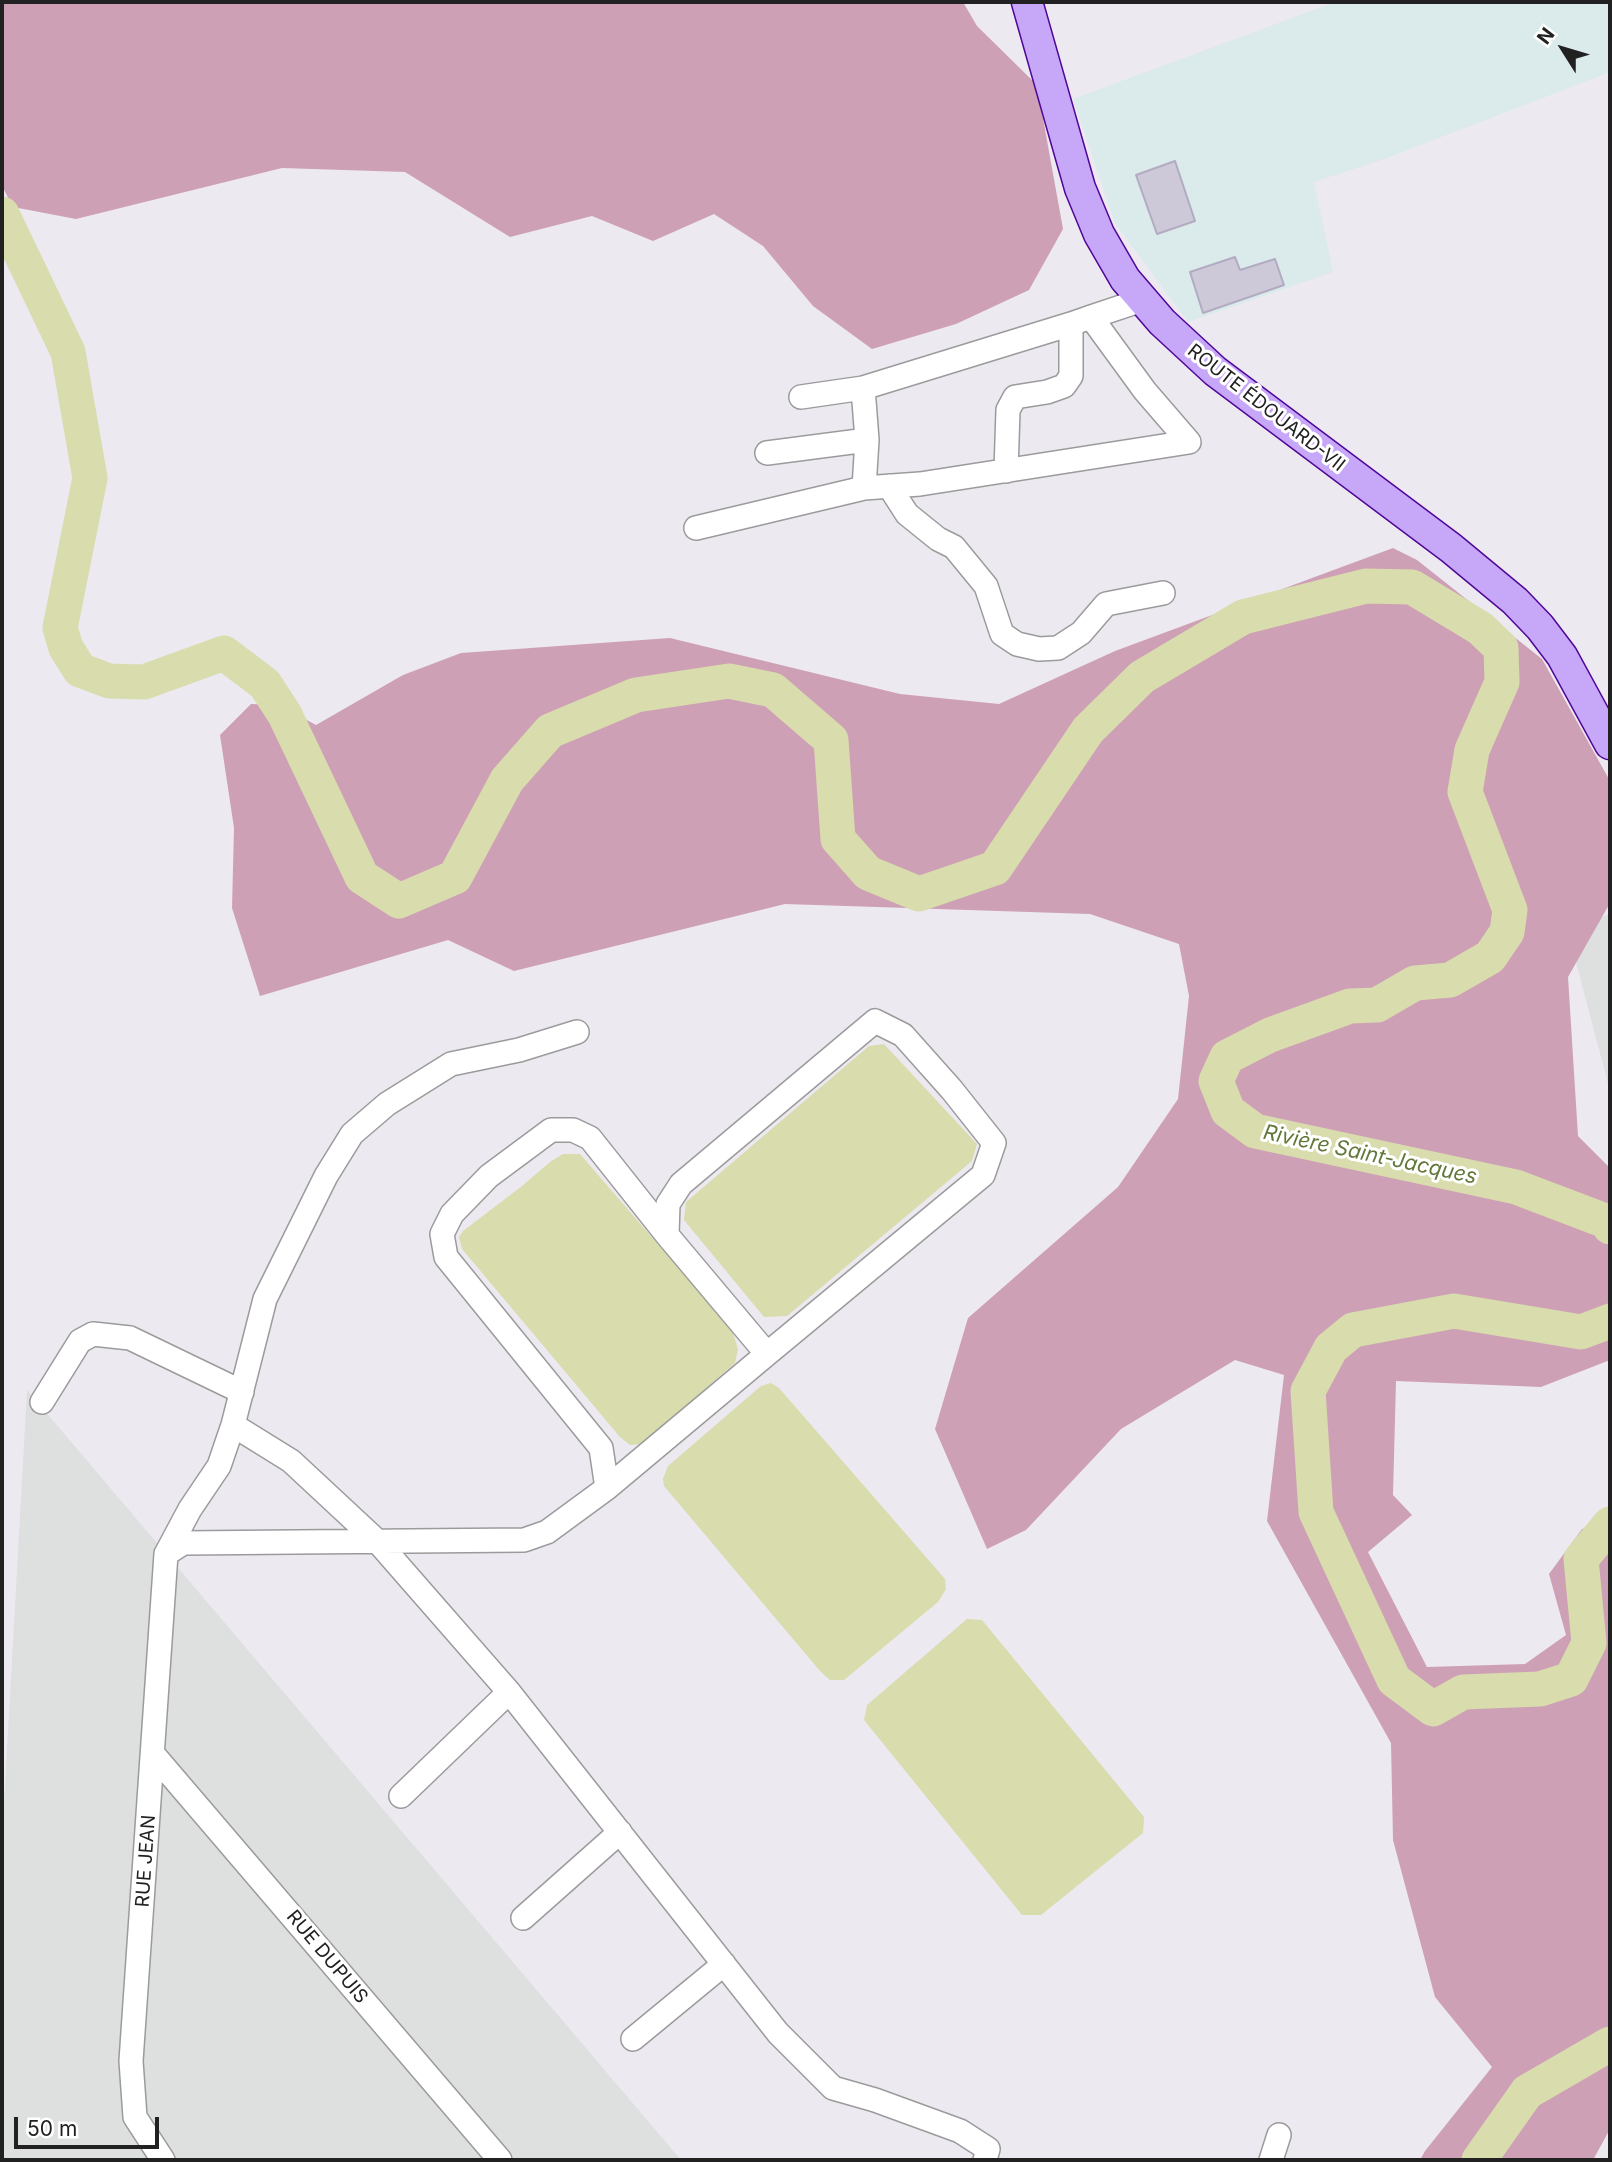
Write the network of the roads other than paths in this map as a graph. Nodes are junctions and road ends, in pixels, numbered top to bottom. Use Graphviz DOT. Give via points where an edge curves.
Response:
graph roads {
  1 [pos="1027,2"];
  2 [pos="1142,300"];
  3 [pos="1081,321"];
  4 [pos="863,388"];
  5 [pos="802,397"];
  6 [pos="867,440"];
  7 [pos="767,453"];
  8 [pos="1006,471"];
  9 [pos="889,486"];
  10 [pos="864,488"];
  11 [pos="696,528"];
  12 [pos="1163,593"];
  13 [pos="1610,744"];
  14 [pos="576,1032"];
  15 [pos="667,1235"];
  16 [pos="767,1354"];
  17 [pos="242,1392"];
  18 [pos="42,1402"];
  19 [pos="233,1425"];
  20 [pos="607,1488"];
  21 [pos="377,1541"];
  22 [pos="166,1554"];
  23 [pos="509,1692"];
  24 [pos="153,1754"];
  25 [pos="401,1796"];
  26 [pos="620,1832"];
  27 [pos="523,1918"];
  28 [pos="724,1964"];
  29 [pos="633,2039"];
  30 [pos="1279,2134"];
  31 [pos="163,2160"];
  32 [pos="500,2160"];
  33 [pos="985,2160"];
  34 [pos="1270,2160"];
  1 -- 2 [label="main road, ROUTE ÉDOUARD-VII" via="1087,206 1117,267"];
  2 -- 3 [label="street"];
  2 -- 13 [label="main road, ROUTE ÉDOUARD-VII" via="1215,372 1515,601 1562,656"];
  3 -- 4 [label="street"];
  3 -- 8 [label="street" via="1071,376 1064,386 1015,397 1008,410"];
  3 -- 8 [label="street" via="1189,442"];
  4 -- 5 [label="street"];
  4 -- 6 [label="street"];
  6 -- 7 [label="street"];
  6 -- 10 [label="street"];
  8 -- 9 [label="street"];
  9 -- 10 [label="street"];
  9 -- 12 [label="street" via="907,513 954,547 986,586 1002,634 1017,644 1058,648 1080,633 1106,604"];
  10 -- 11 [label="street"];
  14 -- 17 [label="street" via="451,1064 387,1104 352,1134 265,1299"];
  15 -- 16 [label="street"];
  15 -- 16 [label="street" via="667,1204 681,1185 875,1021 903,1035 953,1090 994,1143 983,1175"];
  15 -- 20 [label="street" via="590,1138 573,1130 551,1130 489,1176 452,1214 442,1234 446,1257 601,1448"];
  16 -- 20 [label="street"];
  17 -- 18 [label="street" via="130,1338 93,1334 80,1341"];
  17 -- 19 [label="street"];
  19 -- 21 [label="street" via="291,1461"];
  19 -- 22 [label="street" via="219,1466"];
  20 -- 21 [label="street" via="547,1532 524,1540"];
  21 -- 22 [label="street" via="183,1543"];
  21 -- 23 [label="street"];
  22 -- 24 [label="street, RUE JEAN"];
  23 -- 25 [label="street"];
  23 -- 26 [label="street"];
  24 -- 31 [label="street, RUE JEAN" via="131,2061 135,2116"];
  24 -- 32 [label="street, RUE DUPUIS"];
  26 -- 27 [label="street"];
  26 -- 28 [label="street"];
  28 -- 29 [label="street"];
  28 -- 33 [label="street" via="778,2033 833,2088 960,2131 988,2150"];
  30 -- 34 [label="street"];
}
